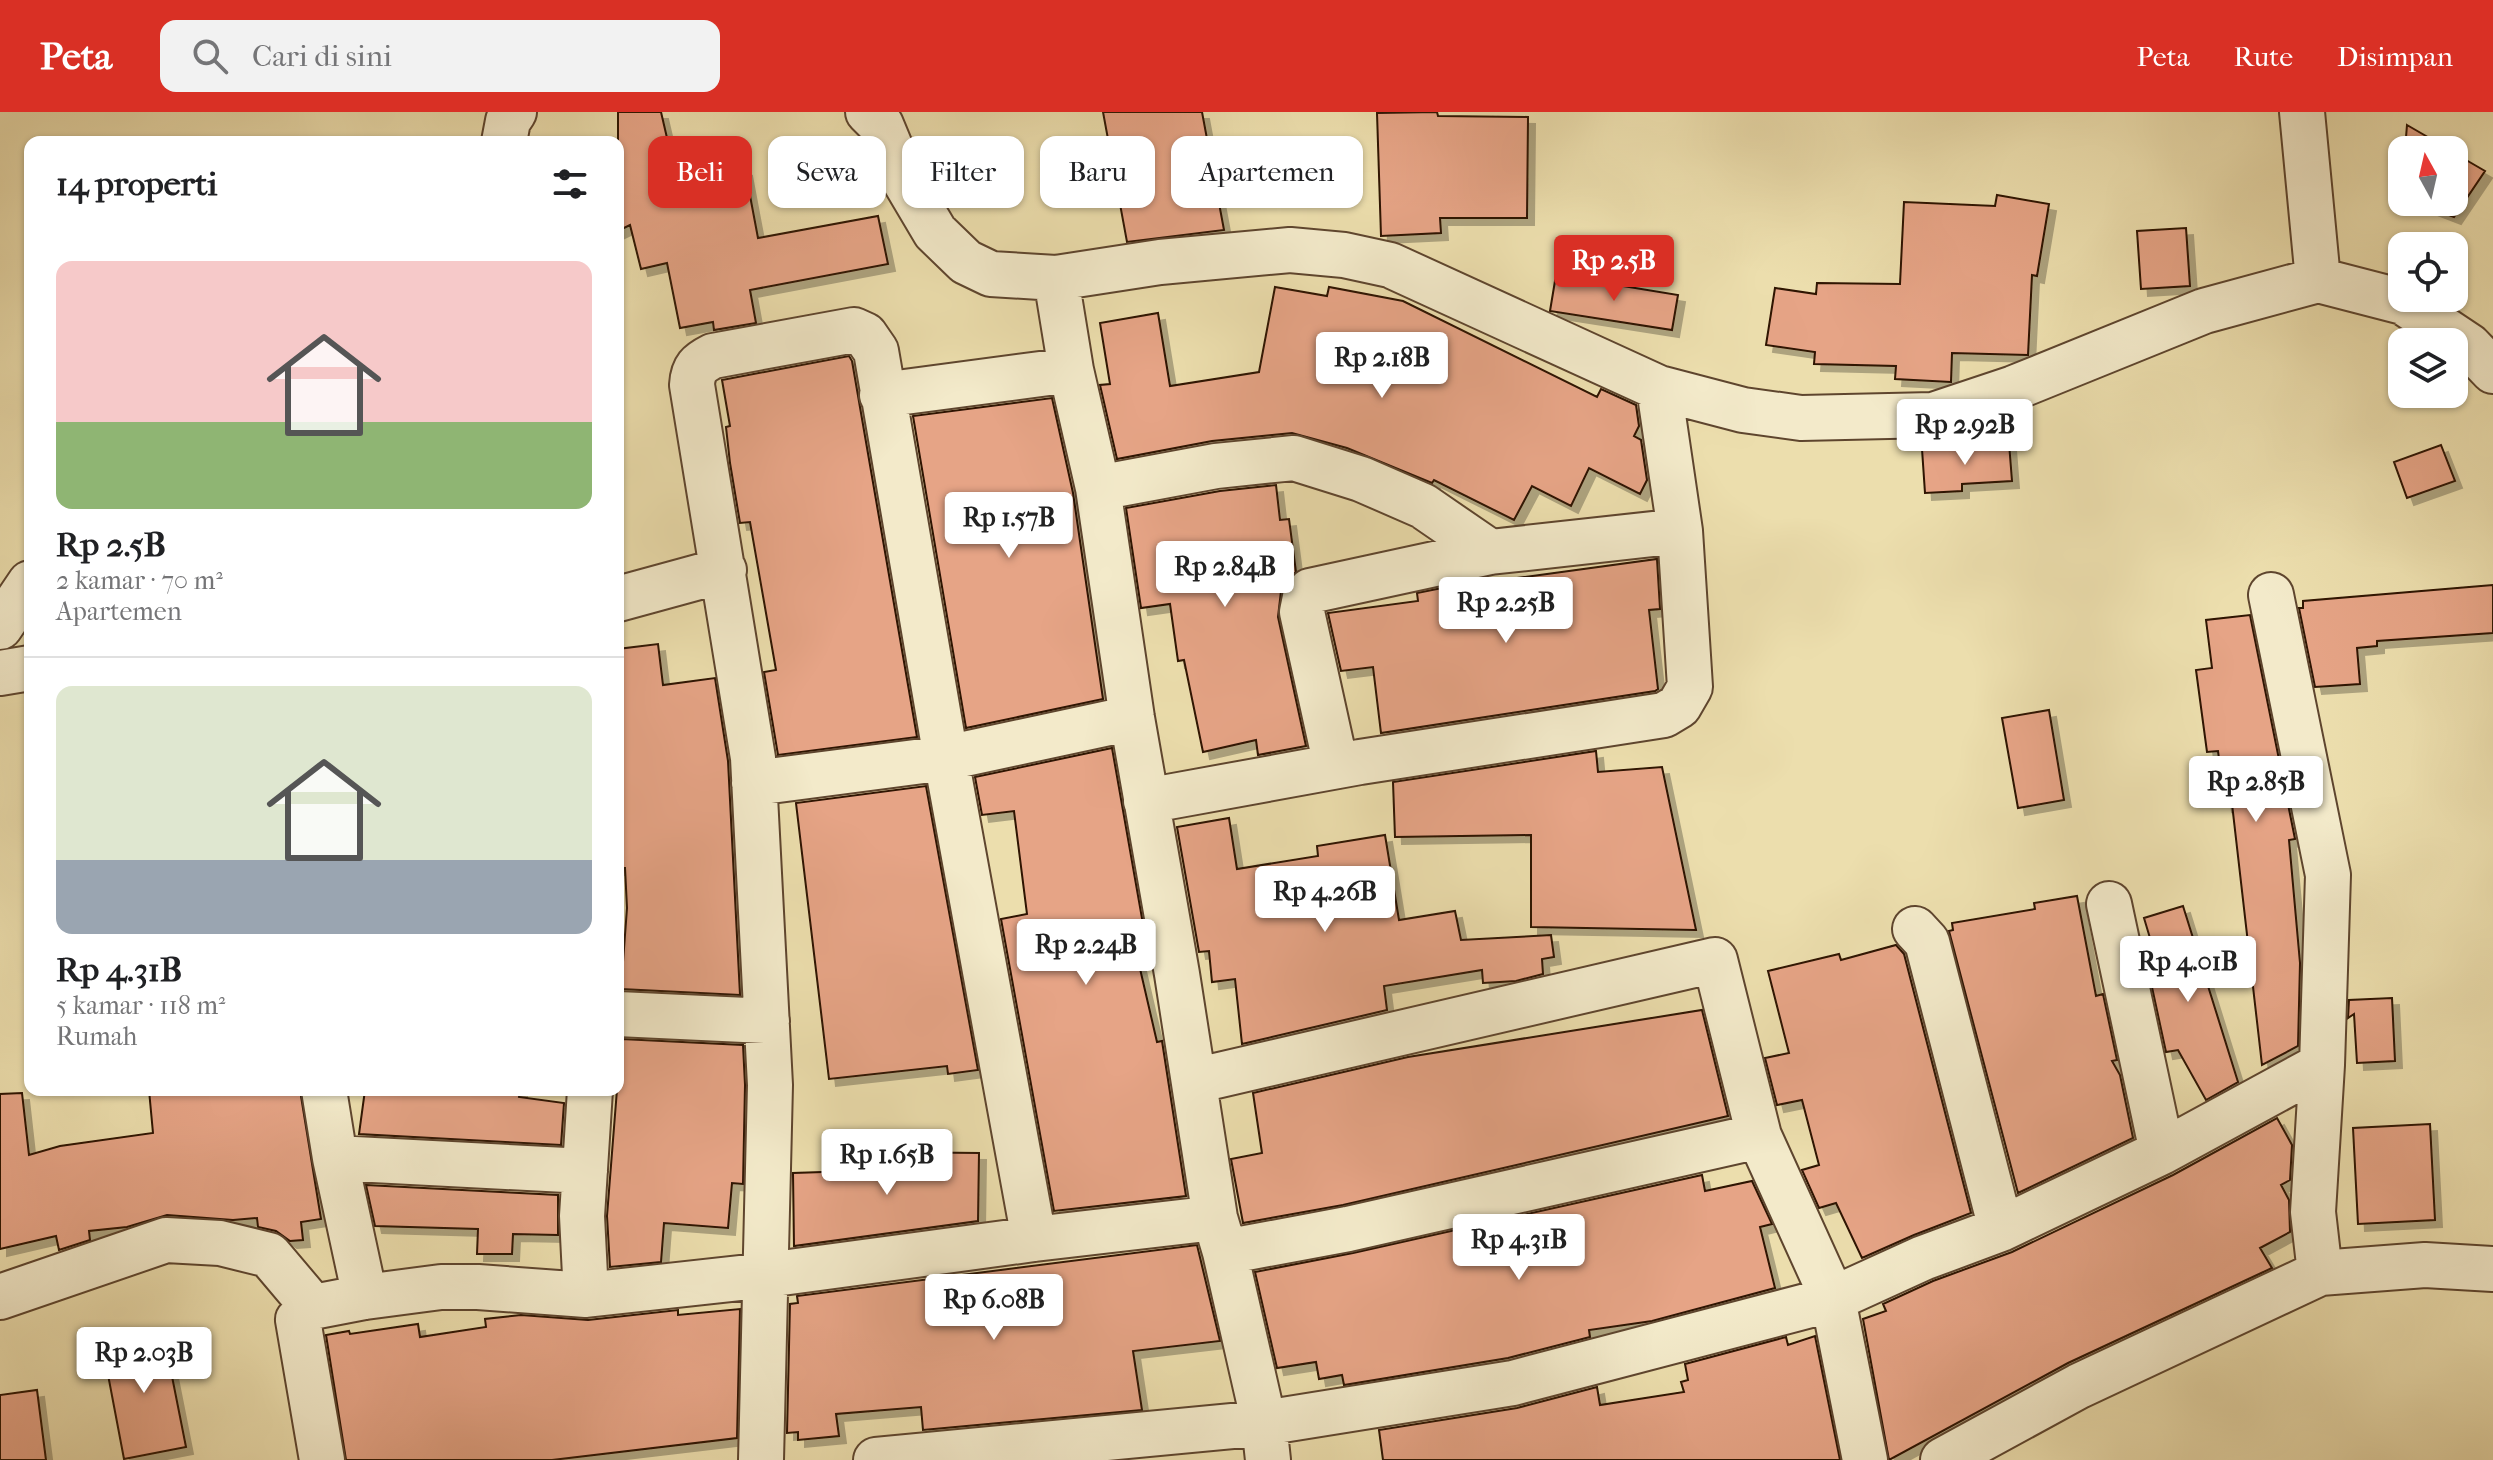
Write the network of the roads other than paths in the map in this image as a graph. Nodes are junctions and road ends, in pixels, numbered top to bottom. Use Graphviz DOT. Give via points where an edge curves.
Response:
graph roads {
  1 [pos="514,112"];
  2 [pos="868,112"];
  3 [pos="2302,112"];
  4 [pos="505,136"];
  5 [pos="1056,278"];
  6 [pos="2318,280"];
  7 [pos="1071,370"];
  8 [pos="2493,371"];
  9 [pos="1659,388"];
  10 [pos="882,395"];
  11 [pos="1098,488"];
  12 [pos="1680,531"];
  13 [pos="1490,552"];
  14 [pos="724,570"];
  15 [pos="24,592"];
  16 [pos="2271,595"];
  17 [pos="624,597"];
  18 [pos="0,627"];
  19 [pos="24,669"];
  20 [pos="0,673"];
  21 [pos="1132,718"];
  22 [pos="946,758"];
  23 [pos="1336,766"];
  24 [pos="754,783"];
  25 [pos="1146,801"];
  26 [pos="2109,904"];
  27 [pos="1915,929"];
  28 [pos="624,1014"];
  29 [pos="767,1021"];
  30 [pos="2322,1065"];
  31 [pos="1194,1081"];
  32 [pos="325,1096"];
  33 [pos="590,1096"];
  34 [pos="1759,1136"];
  35 [pos="2162,1152"];
  36 [pos="335,1158"];
  37 [pos="585,1171"];
  38 [pos="2001,1229"];
  39 [pos="1220,1235"];
  40 [pos="1034,1239"];
  41 [pos="2493,1269"];
  42 [pos="2320,1273"];
  43 [pos="767,1275"];
  44 [pos="586,1295"];
  45 [pos="0,1297"];
  46 [pos="365,1297"];
  47 [pos="1833,1299"];
  48 [pos="313,1307"];
  49 [pos="1266,1442"];
  50 [pos="322,1460"];
  51 [pos="761,1460"];
  52 [pos="876,1460"];
  53 [pos="1865,1460"];
  54 [pos="1943,1460"];
  1 -- 4 [label="street"];
  2 -- 5 [label="street" via="881,125 903,178 935,232 953,252 991,274"];
  3 -- 6 [label="street"];
  5 -- 7 [label="street"];
  5 -- 9 [label="street" via="1290,250 1344,255 1390,265"];
  6 -- 8 [label="street" via="2403,302 2469,346"];
  6 -- 9 [label="street" via="2204,311 1933,415 1801,418 1743,410"];
  7 -- 10 [label="street"];
  7 -- 11 [label="street"];
  9 -- 12 [label="street"];
  10 -- 14 [label="street" via="876,351 854,330 700,362 692,385"];
  10 -- 22 [label="street"];
  11 -- 13 [label="street" via="1294,458 1423,506"];
  11 -- 21 [label="street"];
  12 -- 13 [label="street"];
  12 -- 23 [label="street" via="1690,687 1679,706 1664,715"];
  13 -- 23 [label="street" via="1316,588 1305,597 1302,612"];
  14 -- 17 [label="street"];
  14 -- 24 [label="street"];
  15 -- 18 [label="street"];
  16 -- 30 [label="street" via="2328,875"];
  19 -- 20 [label="street"];
  21 -- 22 [label="street"];
  21 -- 25 [label="street"];
  22 -- 24 [label="street"];
  22 -- 40 [label="street"];
  23 -- 25 [label="street"];
  24 -- 29 [label="street"];
  25 -- 31 [label="street"];
  26 -- 35 [label="street"];
  27 -- 38 [label="street" via="1927,942"];
  28 -- 29 [label="street"];
  29 -- 43 [label="street"];
  30 -- 35 [label="street"];
  30 -- 42 [label="street" via="2313,1212"];
  31 -- 34 [label="street" via="1715,960"];
  31 -- 39 [label="street"];
  32 -- 36 [label="street"];
  33 -- 37 [label="street"];
  34 -- 39 [label="street" via="1348,1229"];
  34 -- 47 [label="street"];
  35 -- 38 [label="street"];
  36 -- 37 [label="street"];
  36 -- 46 [label="street"];
  37 -- 44 [label="street"];
  38 -- 47 [label="street"];
  39 -- 40 [label="street"];
  39 -- 49 [label="street"];
  40 -- 43 [label="street"];
  41 -- 42 [label="street" via="2425,1265"];
  42 -- 54 [label="street" via="2079,1386"];
  43 -- 44 [label="street"];
  43 -- 51 [label="street"];
  44 -- 46 [label="street" via="453,1287"];
  45 -- 48 [label="street" via="166,1240 220,1243 269,1255"];
  46 -- 48 [label="street"];
  47 -- 49 [label="street"];
  47 -- 53 [label="street"];
  48 -- 50 [label="street" via="298,1320"];
  49 -- 52 [label="street"];
}
